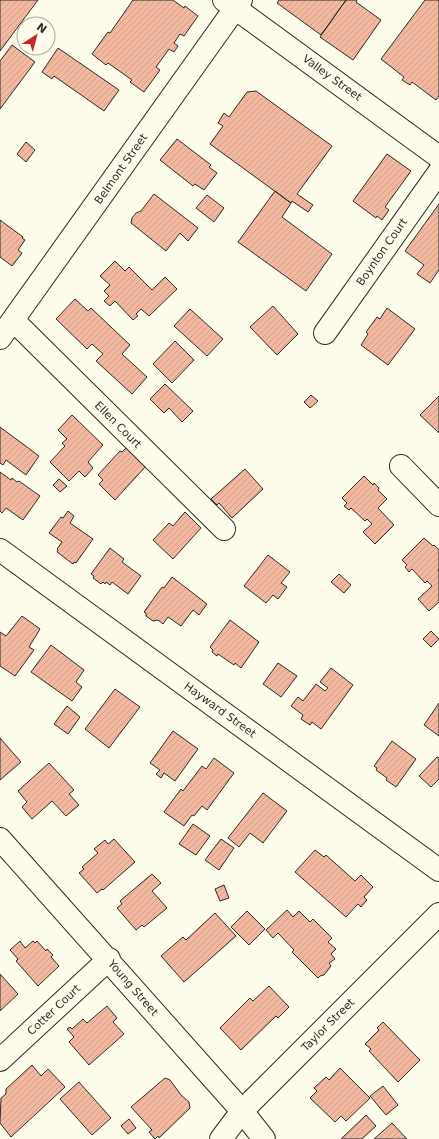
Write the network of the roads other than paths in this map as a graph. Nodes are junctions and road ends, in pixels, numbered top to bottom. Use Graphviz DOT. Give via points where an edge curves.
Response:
graph roads {
  1 [pos="234,3"];
  2 [pos="439,157"];
  3 [pos="439,172"];
  4 [pos="13,320"];
  5 [pos="325,333"];
  6 [pos="0,338"];
  7 [pos="400,466"];
  8 [pos="439,505"];
  9 [pos="224,529"];
  10 [pos="0,550"];
  11 [pos="0,838"];
  12 [pos="439,870"];
  13 [pos="439,914"];
  14 [pos="109,959"];
  15 [pos="0,1060"];
  16 [pos="242,1111"];
  17 [pos="221,1139"];
  18 [pos="264,1139"];
  1 -- 2 [label="street, Valley Street"];
  1 -- 4 [label="street, Belmont Street"];
  3 -- 5 [label="street, Boynton Court"];
  4 -- 6 [label="street, Belmont Street"];
  4 -- 9 [label="street, Ellen Court"];
  7 -- 8 [label="street"];
  10 -- 12 [label="street, Hayward Street"];
  11 -- 14 [label="street, Young Street"];
  13 -- 16 [label="street, Taylor Street"];
  14 -- 15 [label="street, Cotter Court"];
  14 -- 16 [label="street, Young Street"];
  16 -- 17 [label="street, Taylor Street"];
  16 -- 18 [label="street, Young Street"];
}
